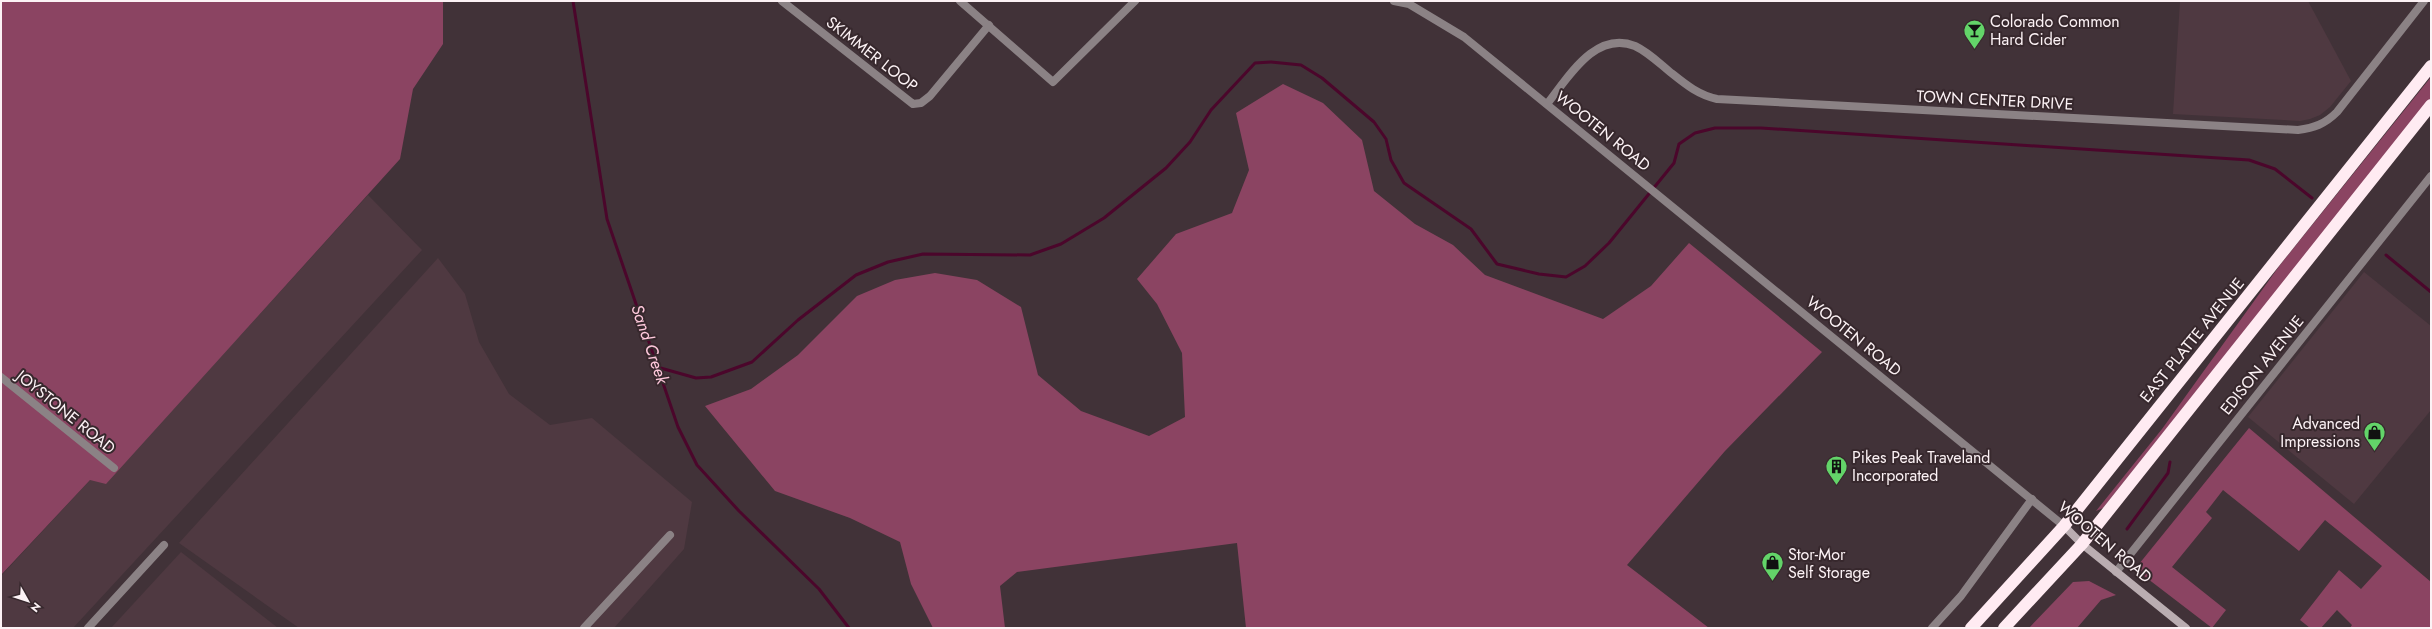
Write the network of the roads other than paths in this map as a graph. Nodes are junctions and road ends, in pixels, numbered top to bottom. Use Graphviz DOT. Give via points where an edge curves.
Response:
graph roads {
  1 [pos="782,1"];
  2 [pos="960,1"];
  3 [pos="1394,1"];
  4 [pos="2424,1"];
  5 [pos="1133,2"];
  6 [pos="989,25"];
  7 [pos="2431,66"];
  8 [pos="1547,104"];
  9 [pos="2431,105"];
  10 [pos="2431,176"];
  11 [pos="1,377"];
  12 [pos="114,468"];
  13 [pos="2032,499"];
  14 [pos="2064,526"];
  15 [pos="670,535"];
  16 [pos="2082,544"];
  17 [pos="164,545"];
  18 [pos="2116,572"];
  19 [pos="88,628"];
  20 [pos="584,628"];
  21 [pos="1932,628"];
  22 [pos="1970,628"];
  23 [pos="2004,628"];
  24 [pos="2186,628"];
  1 -- 6 [label="street, SKIMMER LOOP" via="912,104 921,103 930,96"];
  2 -- 6 [label="street"];
  3 -- 8 [label="street, WOOTEN ROAD" via="1409,4 1464,37"];
  4 -- 8 [label="street, TOWN CENTER DRIVE" via="2337,112 2311,129 1718,99 1697,92 1644,51 1624,44 1613,44 1593,51 1582,60"];
  5 -- 6 [label="street" via="1054,82"];
  7 -- 14 [label="highway, EAST PLATTE AVENUE"];
  8 -- 13 [label="street, WOOTEN ROAD"];
  9 -- 16 [label="highway"];
  10 -- 18 [label="street, EDISON AVENUE"];
  11 -- 12 [label="street, JOYSTONE ROAD"];
  13 -- 14 [label="street, WOOTEN ROAD"];
  13 -- 21 [label="street" via="1961,596"];
  14 -- 16 [label="street, WOOTEN ROAD"];
  14 -- 22 [label="highway, EAST PLATTE AVENUE"];
  15 -- 20 [label="street"];
  16 -- 18 [label="street, WOOTEN ROAD"];
  16 -- 23 [label="highway"];
  17 -- 19 [label="street"];
  18 -- 24 [label="street, WOOTEN ROAD"];
}
